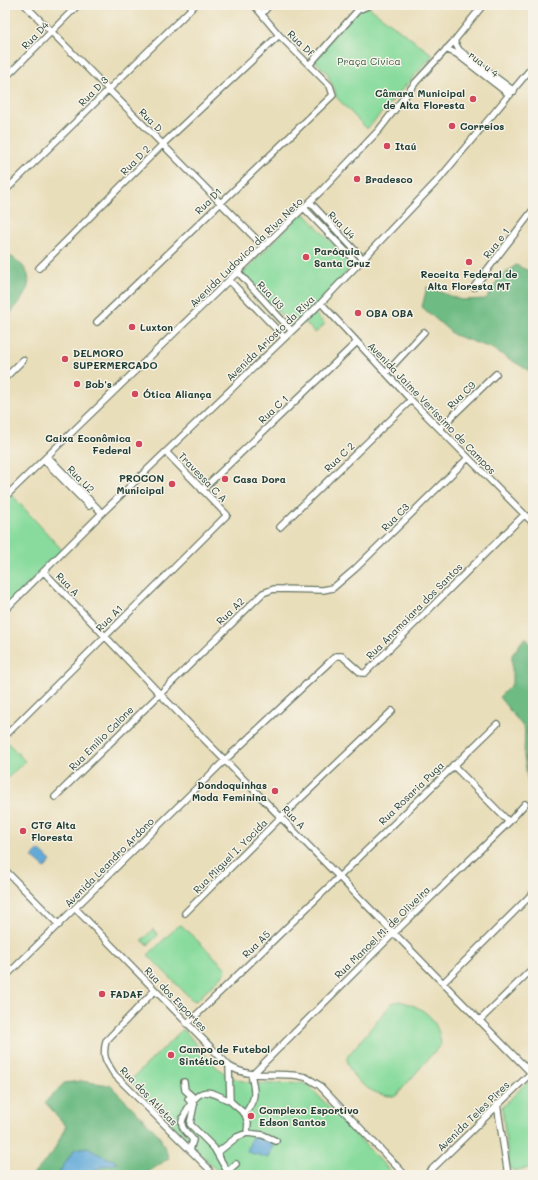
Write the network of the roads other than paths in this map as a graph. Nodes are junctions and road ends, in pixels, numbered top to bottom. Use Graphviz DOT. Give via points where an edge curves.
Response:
graph roads {
  1 [pos="25,5"];
  2 [pos="78,5"];
  3 [pos="195,5"];
  4 [pos="254,5"];
  5 [pos="269,5"];
  6 [pos="483,5"];
  7 [pos="369,6"];
  8 [pos="262,14"];
  9 [pos="51,31"];
  10 [pos="280,35"];
  11 [pos="454,41"];
  12 [pos="446,49"];
  13 [pos="310,64"];
  14 [pos="533,66"];
  15 [pos="5,78"];
  16 [pos="108,89"];
  17 [pos="512,93"];
  18 [pos="333,95"];
  19 [pos="162,145"];
  20 [pos="5,191"];
  21 [pos="310,202"];
  22 [pos="219,203"];
  23 [pos="304,208"];
  24 [pos="533,210"];
  25 [pos="334,234"];
  26 [pos="264,247"];
  27 [pos="361,262"];
  28 [pos="39,268"];
  29 [pos="238,272"];
  30 [pos="229,280"];
  31 [pos="474,287"];
  32 [pos="321,303"];
  33 [pos="97,322"];
  34 [pos="291,330"];
  35 [pos="424,332"];
  36 [pos="284,337"];
  37 [pos="357,342"];
  38 [pos="24,360"];
  39 [pos="386,373"];
  40 [pos="496,374"];
  41 [pos="5,378"];
  42 [pos="411,400"];
  43 [pos="440,428"];
  44 [pos="166,452"];
  45 [pos="46,458"];
  46 [pos="468,458"];
  47 [pos="202,490"];
  48 [pos="5,497"];
  49 [pos="100,515"];
  50 [pos="227,515"];
  51 [pos="524,515"];
  52 [pos="533,523"];
  53 [pos="280,527"];
  54 [pos="44,572"];
  55 [pos="333,588"];
  56 [pos="5,610"];
  57 [pos="105,635"];
  58 [pos="159,693"];
  59 [pos="392,711"];
  60 [pos="497,724"];
  61 [pos="5,736"];
  62 [pos="225,760"];
  63 [pos="453,765"];
  64 [pos="55,797"];
  65 [pos="525,804"];
  66 [pos="281,817"];
  67 [pos="510,822"];
  68 [pos="5,870"];
  69 [pos="339,876"];
  70 [pos="533,893"];
  71 [pos="75,908"];
  72 [pos="186,913"];
  73 [pos="59,925"];
  74 [pos="394,933"];
  75 [pos="533,968"];
  76 [pos="5,977"];
  77 [pos="442,983"];
  78 [pos="156,990"];
  79 [pos="479,1021"];
  80 [pos="187,1024"];
  81 [pos="229,1066"];
  82 [pos="532,1072"];
  83 [pos="252,1074"];
  84 [pos="184,1082"];
  85 [pos="191,1099"];
  86 [pos="230,1101"];
  87 [pos="497,1104"];
  88 [pos="244,1114"];
  89 [pos="247,1133"];
  90 [pos="276,1141"];
  91 [pos="190,1150"];
  92 [pos="217,1153"];
  93 [pos="236,1164"];
  94 [pos="225,1173"];
  95 [pos="211,1175"];
  96 [pos="405,1175"];
  97 [pos="426,1175"];
  98 [pos="508,1175"];
  1 -- 9 [label="street, Rua D"];
  2 -- 9 [label="street, Rua D4"];
  3 -- 16 [label="street, Rua D 3"];
  4 -- 8 [label="street, Rua Df"];
  5 -- 8 [label="street"];
  6 -- 11 [label="street, Avenida Ludovico da Riva Neto"];
  7 -- 13 [label="street" via="358,10"];
  8 -- 10 [label="street, Rua Df"];
  9 -- 15 [label="street, Rua D4"];
  9 -- 16 [label="street, Rua D"];
  10 -- 13 [label="street, Rua Df"];
  10 -- 19 [label="street, Rua D 2"];
  11 -- 12 [label="street, Avenida Ludovico da Riva Neto"];
  11 -- 17 [label="street, rua u 4" via="459,50"];
  12 -- 17 [label="street, rua u 4"];
  12 -- 21 [label="street, Avenida Ludovico da Riva Neto" via="378,130"];
  13 -- 18 [label="street, Rua Df" via="330,86"];
  14 -- 17 [label="street, Avenida Ariosto da Riva"];
  16 -- 19 [label="street, Rua D"];
  16 -- 20 [label="street, Rua D 3"];
  17 -- 27 [label="street, Avenida Ariosto da Riva" via="440,178"];
  18 -- 22 [label="street, Rua D1"];
  19 -- 22 [label="street, Rua D"];
  19 -- 28 [label="street, Rua D 2"];
  21 -- 23 [label="street, Avenida Ludovico da Riva Neto"];
  21 -- 25 [label="street, Rua U4"];
  22 -- 26 [label="street, Rua D"];
  22 -- 33 [label="street, Rua D1"];
  23 -- 25 [label="street, Rua U4"];
  23 -- 26 [label="street, Avenida Ludovico da Riva Neto"];
  24 -- 31 [label="street, Rua e 1"];
  25 -- 27 [label="street, Rua U4"];
  26 -- 29 [label="street, Avenida Ludovico da Riva Neto"];
  27 -- 32 [label="street, Avenida Ariosto da Riva"];
  29 -- 30 [label="street, Avenida Ludovico da Riva Neto"];
  29 -- 34 [label="street, Rua U3"];
  30 -- 36 [label="street, Rua U3"];
  30 -- 45 [label="street, Avenida Ludovico da Riva Neto"];
  32 -- 34 [label="street, Avenida Ariosto da Riva"];
  32 -- 37 [label="street, Avenida Jaime Veríssimo de Campos"];
  34 -- 36 [label="street, Avenida Ariosto da Riva"];
  35 -- 39 [label="street"];
  36 -- 44 [label="street, Avenida Ariosto da Riva"];
  37 -- 39 [label="street, Avenida Jaime Veríssimo de Campos"];
  37 -- 47 [label="street, Rua C 1"];
  38 -- 41 [label="street"];
  39 -- 42 [label="street, Avenida Jaime Veríssimo de Campos"];
  40 -- 43 [label="street, Rua C9"];
  42 -- 43 [label="street, Avenida Jaime Veríssimo de Campos"];
  42 -- 53 [label="street, Rua C 2"];
  43 -- 46 [label="street, Avenida Jaime Veríssimo de Campos"];
  44 -- 47 [label="street, Travessa C A"];
  44 -- 49 [label="street, Avenida Ariosto da Riva"];
  45 -- 48 [label="street, Avenida Ludovico da Riva Neto"];
  45 -- 49 [label="street, Rua U2"];
  46 -- 51 [label="street, Avenida Jaime Veríssimo de Campos"];
  46 -- 55 [label="street, Rua C3"];
  47 -- 50 [label="street, Travessa C A"];
  49 -- 54 [label="street, Avenida Ariosto da Riva"];
  50 -- 57 [label="street, Rua A1"];
  51 -- 52 [label="street, Avenida Jaime Veríssimo de Campos"];
  51 -- 62 [label="street, Rua Anamaiara dos Santos" via="365,673 361,673 342,656 336,656"];
  54 -- 56 [label="street, Avenida Ariosto da Riva"];
  54 -- 57 [label="street, Rua A"];
  55 -- 58 [label="street, Rua A2" via="274,589 263,593"];
  57 -- 58 [label="street, Rua A"];
  57 -- 61 [label="street, Rua A1"];
  58 -- 62 [label="street, Rua A"];
  58 -- 64 [label="street, Rua Emilio Calone"];
  59 -- 66 [label="street, Rua Miguel I. Yocida"];
  60 -- 63 [label="street, Rua Rosaria Puga"];
  62 -- 66 [label="street, Rua A"];
  62 -- 71 [label="street, Avenida Leandro Ardono"];
  63 -- 67 [label="street"];
  63 -- 69 [label="street, Rua Rosaria Puga"];
  65 -- 67 [label="street, Rua Manoel M. de Oliveira"];
  66 -- 69 [label="street, Rua A"];
  66 -- 72 [label="street, Rua Miguel I. Yocida"];
  67 -- 74 [label="street, Rua Manoel M. de Oliveira"];
  68 -- 73 [label="street"];
  69 -- 74 [label="street, Rua A"];
  69 -- 80 [label="street, Rua A5"];
  70 -- 77 [label="street"];
  71 -- 73 [label="street, Avenida Leandro Ardono"];
  71 -- 78 [label="street, Rua dos Esportes"];
  73 -- 76 [label="street, Avenida Leandro Ardono"];
  74 -- 77 [label="street, Rua A"];
  74 -- 83 [label="street, Rua Manoel M. de Oliveira"];
  75 -- 79 [label="street"];
  77 -- 79 [label="street, Rua A"];
  78 -- 80 [label="street, Rua dos Esportes"];
  78 -- 91 [label="street, Rua dos Atletas" via="106,1041 103,1051 105,1060 114,1074"];
  79 -- 82 [label="street, Rua A"];
  80 -- 81 [label="street, Rua dos Esportes"];
  81 -- 83 [label="street, Rua dos Esportes" via="237,1071"];
  81 -- 86 [label="street"];
  82 -- 87 [label="street, Avenida Teles Pires"];
  83 -- 88 [label="street" via="255,1096"];
  83 -- 96 [label="street, Rua dos Esportes" via="295,1075 319,1085"];
  84 -- 85 [label="street" via="185,1090"];
  85 -- 86 [label="street" via="202,1093 210,1093"];
  85 -- 91 [label="street" via="182,1120 182,1126 193,1140"];
  85 -- 92 [label="street" via="194,1110 189,1121 211,1141"];
  86 -- 88 [label="street"];
  87 -- 97 [label="street, Avenida Teles Pires"];
  87 -- 98 [label="street"];
  88 -- 89 [label="street" via="248,1123"];
  89 -- 90 [label="street" via="263,1135"];
  89 -- 92 [label="street" via="237,1137"];
  91 -- 95 [label="street, Rua dos Atletas" via="208,1168"];
  92 -- 94 [label="street"];
  93 -- 94 [label="street"];
}
